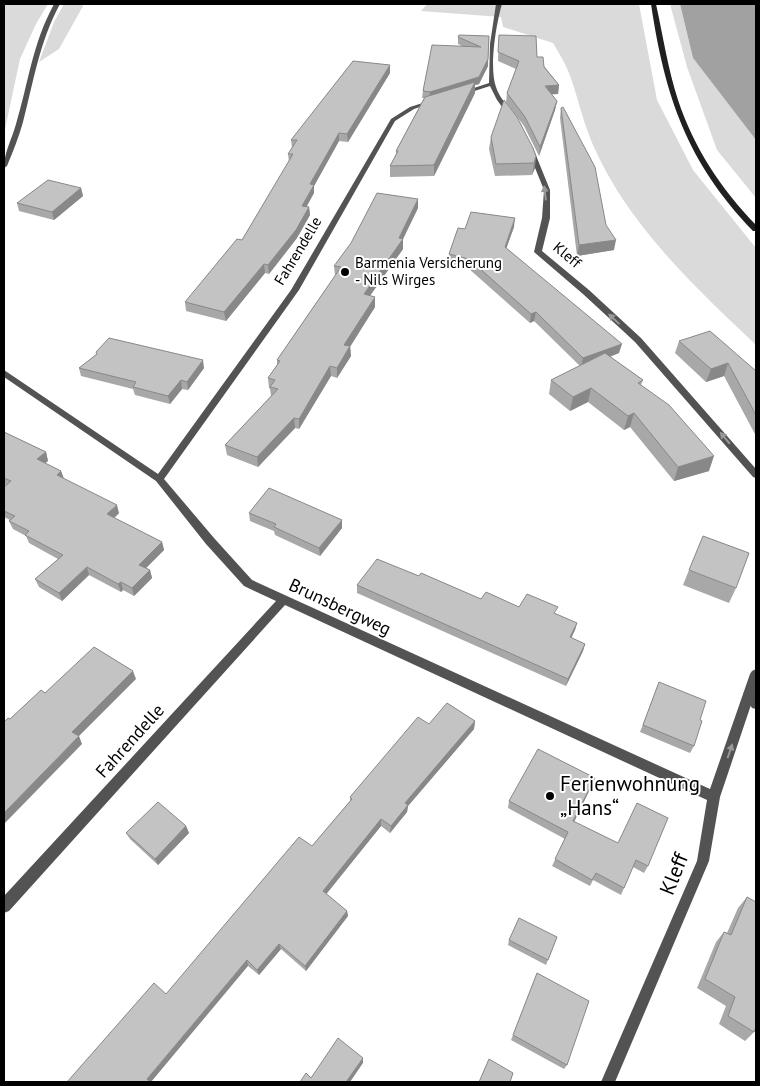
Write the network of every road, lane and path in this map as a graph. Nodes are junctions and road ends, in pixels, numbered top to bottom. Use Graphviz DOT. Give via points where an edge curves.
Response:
graph roads {
  1 [pos="57,4"];
  2 [pos="499,4"];
  3 [pos="653,4"];
  4 [pos="492,84"];
  5 [pos="457,94"];
  6 [pos="439,100"];
  7 [pos="514,120"];
  8 [pos="526,142"];
  9 [pos="4,166"];
  10 [pos="756,230"];
  11 [pos="4,373"];
  12 [pos="756,475"];
  13 [pos="159,479"];
  14 [pos="283,600"];
  15 [pos="756,674"];
  16 [pos="753,699"];
  17 [pos="714,797"];
  18 [pos="4,906"];
  19 [pos="608,1082"];
  1 -- 9 [label="street" via="45,24 32,59 20,124"];
  2 -- 4 [label="street" via="494,19"];
  3 -- 10 [label="main road" via="678,111 696,152 719,187"];
  4 -- 5 [label="street"];
  4 -- 7 [label="street"];
  6 -- 13 [label="street, Fahrendelle" via="412,108 393,120 295,290"];
  12 -- 8 [label="street, Kleff, one-way" via="638,340 538,252 546,218 546,190 538,164"];
  11 -- 13 [label="street, Brunsbergweg"];
  13 -- 14 [label="street, Brunsbergweg" via="248,583"];
  14 -- 17 [label="street, Brunsbergweg"];
  14 -- 18 [label="street, Fahrendelle"];
  15 -- 16 [label="street, Kleff"];
  17 -- 16 [label="street, Kleff, one-way"];
  17 -- 19 [label="street, Kleff" via="703,861"];
}
